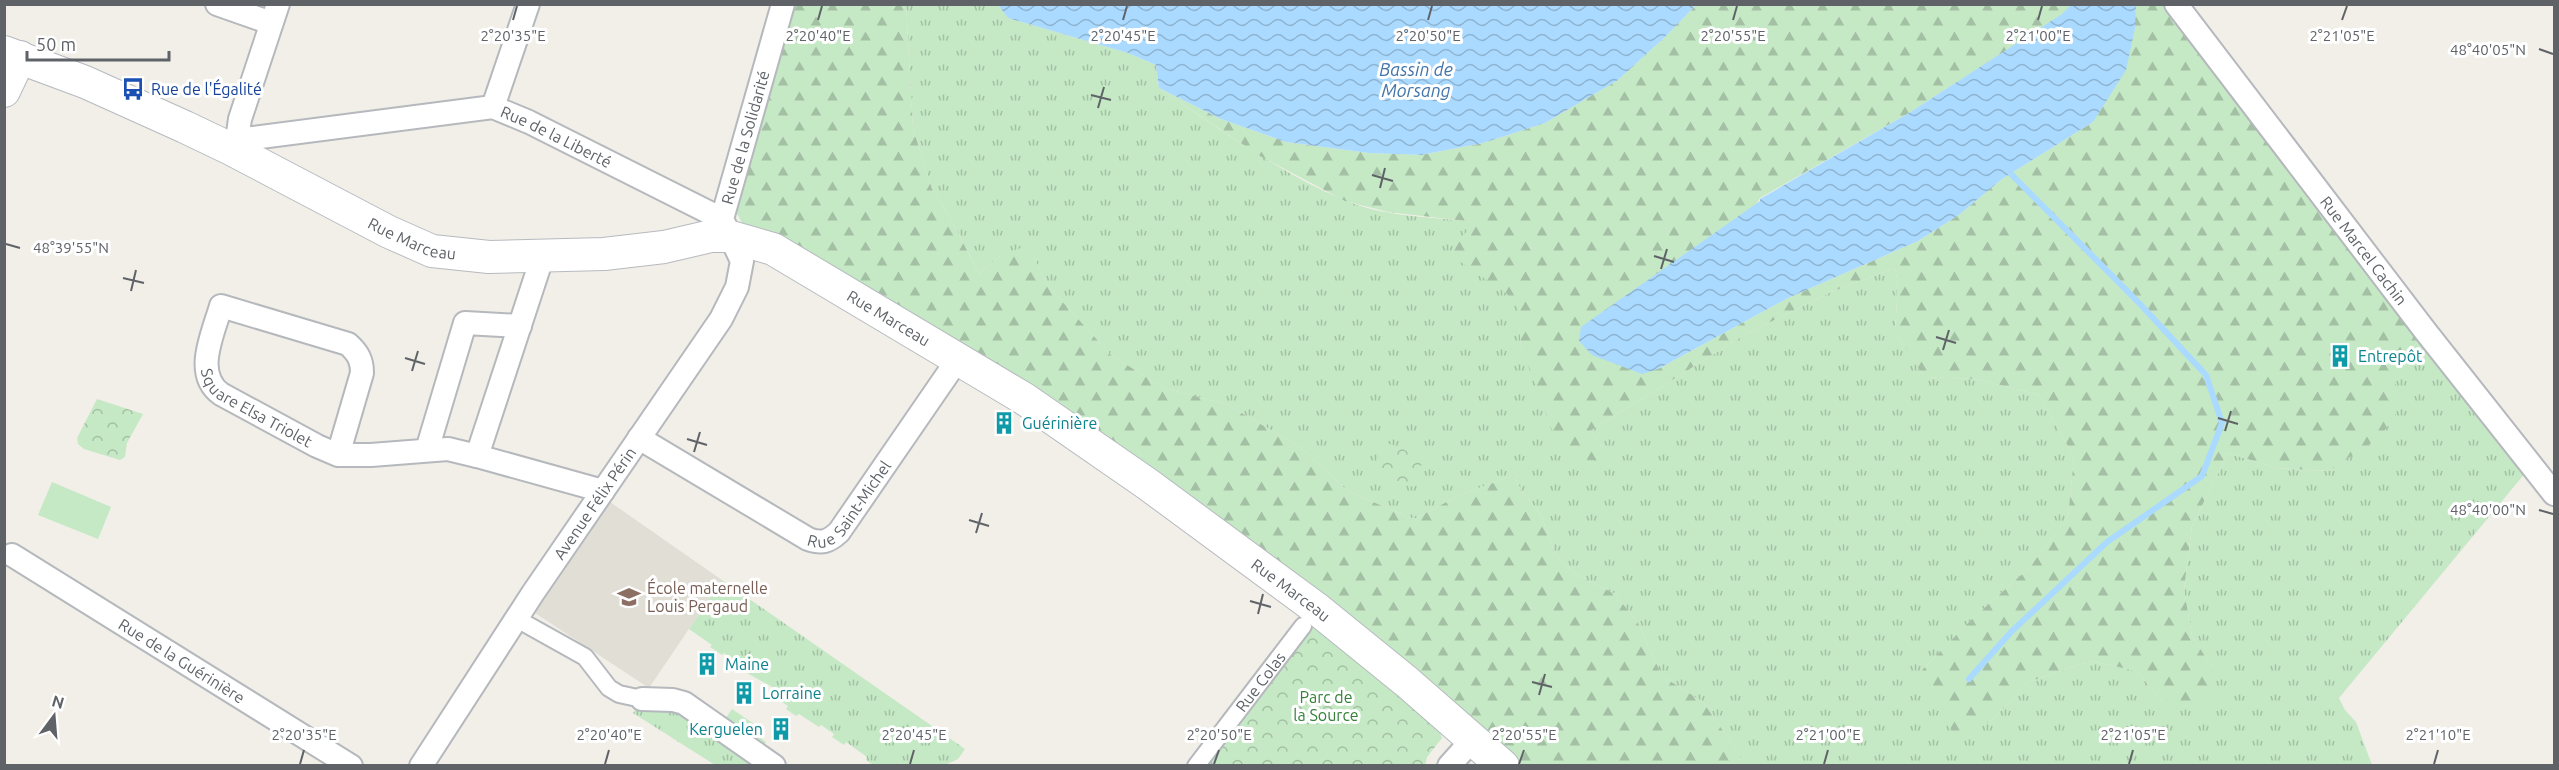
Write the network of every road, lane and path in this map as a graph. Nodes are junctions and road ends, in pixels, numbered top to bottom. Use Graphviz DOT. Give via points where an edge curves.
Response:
graph roads {
  1 [pos="217,4"];
  2 [pos="528,4"];
  3 [pos="783,4"];
  4 [pos="2176,4"];
  5 [pos="275,14"];
  6 [pos="12,55"];
  7 [pos="4,91"];
  8 [pos="494,107"];
  9 [pos="234,144"];
  10 [pos="725,228"];
  11 [pos="543,255"];
  12 [pos="520,326"];
  13 [pos="958,359"];
  14 [pos="639,438"];
  15 [pos="427,450"];
  16 [pos="338,455"];
  17 [pos="477,456"];
  18 [pos="603,491"];
  19 [pos="2554,494"];
  20 [pos="12,555"];
  21 [pos="517,619"];
  22 [pos="1304,626"];
  23 [pos="642,699"];
  24 [pos="1473,738"];
  25 [pos="351,765"];
  26 [pos="421,765"];
  27 [pos="774,765"];
  28 [pos="1196,765"];
  29 [pos="1449,765"];
  30 [pos="1503,765"];
  1 -- 5 [label="street"];
  2 -- 8 [label="street"];
  3 -- 10 [label="street, Rue de la Solidarité"];
  4 -- 19 [label="street, Rue Marcel Cachin"];
  5 -- 9 [label="street"];
  6 -- 7 [label="main road"];
  6 -- 9 [label="main road, Rue Marceau"];
  8 -- 9 [label="street, Rue de la Liberté"];
  8 -- 10 [label="street, Rue de la Liberté"];
  9 -- 11 [label="main road, Rue Marceau" via="389,232 432,251 489,257"];
  10 -- 11 [label="main road, Rue Marceau" via="664,247"];
  10 -- 13 [label="main road, Rue Marceau" via="797,261"];
  10 -- 14 [label="street, Avenue Félix Périn" via="742,261 737,287 721,319"];
  11 -- 12 [label="street"];
  12 -- 15 [label="street" via="465,324"];
  12 -- 17 [label="street"];
  13 -- 14 [label="street, Rue Saint-Michel" via="829,541 808,539"];
  13 -- 24 [label="main road, Rue Marceau" via="1023,398 1182,509 1317,609"];
  14 -- 18 [label="street, Avenue Félix Périn"];
  15 -- 16 [label="street, Square Elsa Triolet"];
  15 -- 17 [label="street, Square Elsa Triolet" via="448,449"];
  16 -- 16 [label="street, Square Elsa Triolet" via="212,387 206,363 220,306 348,344 357,352 362,373"];
  17 -- 18 [label="street, Square Elsa Triolet"];
  18 -- 21 [label="street, Avenue Félix Périn"];
  20 -- 25 [label="street, Rue de la Guérinière"];
  21 -- 23 [label="street" via="585,657 609,688"];
  21 -- 26 [label="street, Avenue Félix Périn"];
  22 -- 28 [label="street, Rue Colas"];
  23 -- 27 [label="street" via="684,704"];
  24 -- 29 [label="street"];
  24 -- 30 [label="main road, Rue Marceau"];
}
